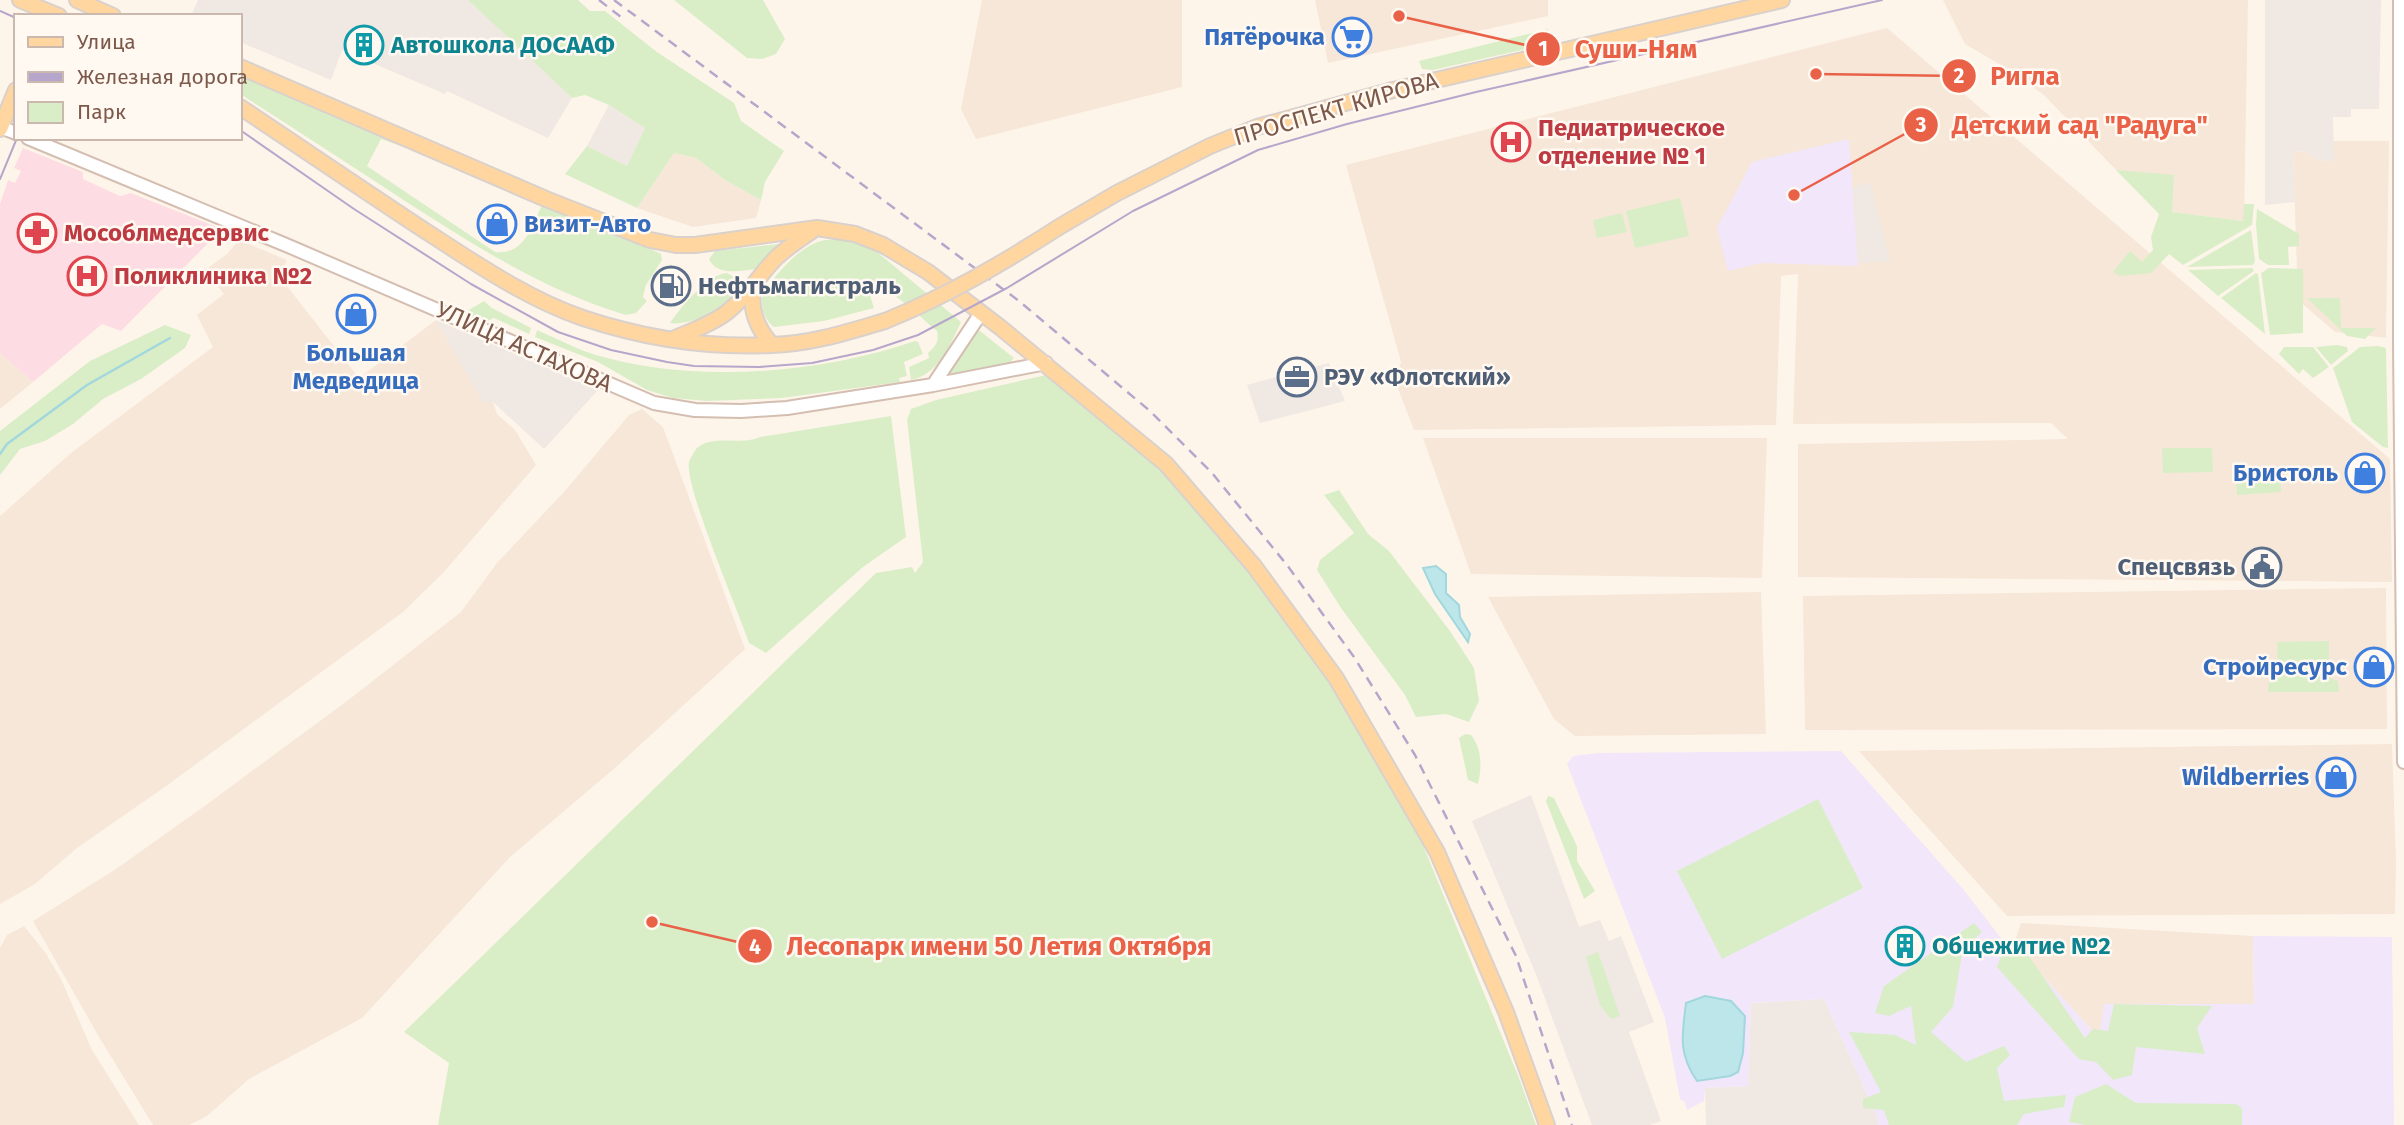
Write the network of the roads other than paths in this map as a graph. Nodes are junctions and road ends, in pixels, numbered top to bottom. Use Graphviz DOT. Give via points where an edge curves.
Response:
graph roads {
  1 [pos="20,0"];
  2 [pos="69,0"];
  3 [pos="77,0"];
  4 [pos="1782,0"];
  5 [pos="2400,0"];
  6 [pos="49,10"];
  7 [pos="92,14"];
  8 [pos="108,14"];
  9 [pos="242,68"];
  10 [pos="14,95"];
  11 [pos="242,108"];
  12 [pos="0,128"];
  13 [pos="32,140"];
  14 [pos="817,228"];
  15 [pos="753,288"];
  16 [pos="981,313"];
  17 [pos="885,321"];
  18 [pos="671,339"];
  19 [pos="772,345"];
  20 [pos="1046,363"];
  21 [pos="933,385"];
  22 [pos="2403,431"];
  23 [pos="2404,762"];
  24 [pos="1547,1125"];
  1 -- 6 [label="main road"];
  2 -- 7 [label="main road"];
  3 -- 8 [label="main road"];
  4 -- 17 [label="main road, ПРОСПЕКТ КИРОВА, bridge" via="1384,92 1257,127 1118,193 1006,261"];
  5 -- 22 [label="street"];
  9 -- 14 [label="main road" via="650,240 695,245"];
  10 -- 12 [label="main road"];
  11 -- 18 [label="main road, УЛИЦА АСТАХОВА" via="496,276 580,317"];
  13 -- 21 [label="street, УЛИЦА АСТАХОВА" via="654,403 741,411"];
  14 -- 15 [label="main road" via="776,258"];
  14 -- 16 [label="main road" via="855,233 883,245"];
  15 -- 18 [label="main road" via="714,321"];
  15 -- 19 [label="main road" via="755,320"];
  16 -- 20 [label="main road"];
  16 -- 21 [label="street"];
  17 -- 19 [label="main road, УЛИЦА АСТАХОВА" via="820,340"];
  18 -- 19 [label="main road, УЛИЦА АСТАХОВА"];
  20 -- 21 [label="street, УЛИЦА АСТАХОВА"];
  20 -- 24 [label="main road" via="1166,464 1254,566 1336,678 1437,852 1506,1012"];
  22 -- 23 [label="street"];
}
